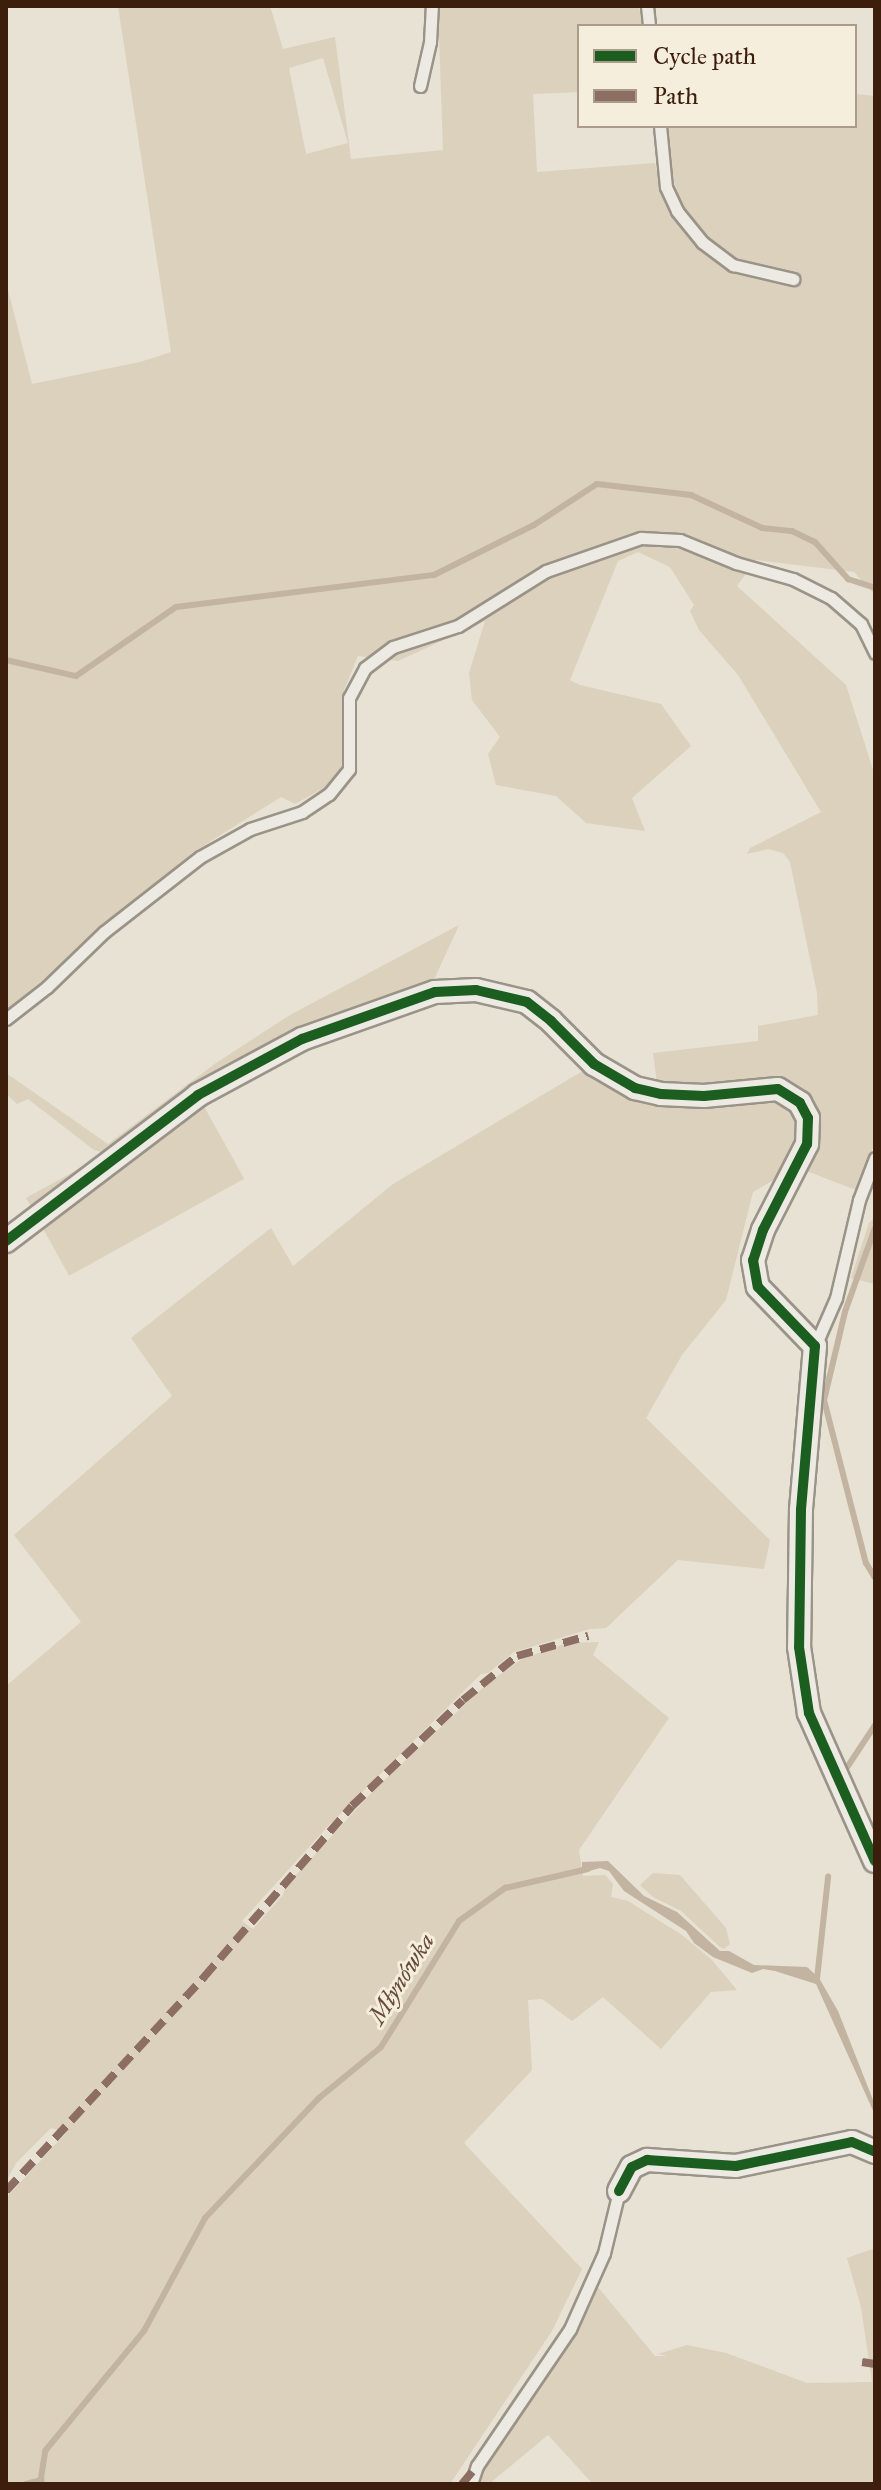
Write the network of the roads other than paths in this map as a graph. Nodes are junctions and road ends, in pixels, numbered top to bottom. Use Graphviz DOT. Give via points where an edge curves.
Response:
graph roads {
  1 [pos="432,6"];
  2 [pos="420,86"];
  3 [pos="660,128"];
  4 [pos="793,279"];
  5 [pos="875,653"];
  6 [pos="6,1019"];
  7 [pos="875,1158"];
  8 [pos="6,1241"];
  9 [pos="815,1346"];
  10 [pos="875,1861"];
  11 [pos="875,2152"];
  12 [pos="619,2191"];
  13 [pos="471,2484"];
  1 -- 2 [label="lane"];
  3 -- 4 [label="lane" via="666,187 702,242 733,265"];
  5 -- 6 [label="lane" via="861,624 831,598 793,579 680,540 641,538 546,571 458,626 393,647 365,668 349,698 349,769 329,794 302,812 250,829 200,857"];
  7 -- 9 [label="lane" via="859,1200 836,1298"];
  8 -- 9 [label="street" via="151,1129 302,1039 435,992 476,990 527,1002 594,1064 635,1088 704,1096 778,1089 800,1103 808,1118 807,1144 753,1260 758,1287"];
  9 -- 10 [label="street" via="801,1510 799,1647 809,1713"];
  11 -- 12 [label="street" via="852,2142 736,2166 647,2160 632,2167"];
  12 -- 13 [label="lane" via="604,2253 570,2329 477,2466"];
}
